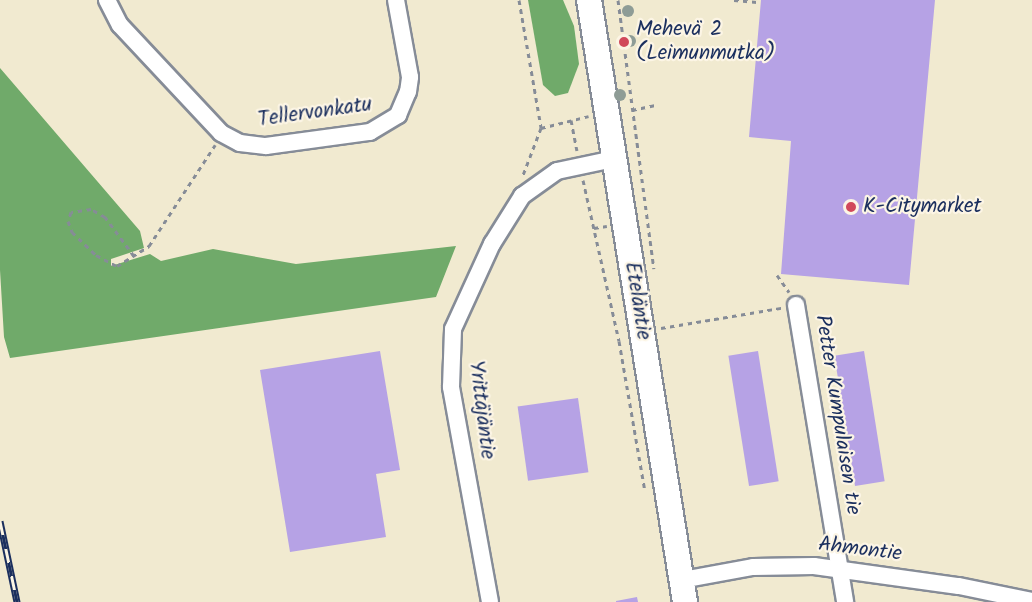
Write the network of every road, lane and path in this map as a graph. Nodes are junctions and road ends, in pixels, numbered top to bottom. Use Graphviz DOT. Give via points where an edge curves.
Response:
graph roads {
  1 [pos="107,0"];
  2 [pos="396,0"];
  3 [pos="519,0"];
  4 [pos="589,0"];
  5 [pos="618,0"];
  6 [pos="734,0"];
  7 [pos="757,2"];
  8 [pos="655,105"];
  9 [pos="632,110"];
  10 [pos="541,128"];
  11 [pos="221,133"];
  12 [pos="614,159"];
  13 [pos="580,165"];
  14 [pos="518,182"];
  15 [pos="134,256"];
  16 [pos="654,272"];
  17 [pos="796,305"];
  18 [pos="660,318"];
  19 [pos="661,328"];
  20 [pos="663,337"];
  21 [pos="647,500"];
  22 [pos="839,569"];
  23 [pos="684,591"];
  24 [pos="1032,601"];
  25 [pos="490,602"];
  26 [pos="845,602"];
  1 -- 11 [label="street, Tellervonkatu" via="120,25"];
  2 -- 11 [label="street, Tellervonkatu" via="410,77 403,106 387,125 370,132 266,146 240,143"];
  3 -- 10 [label="path"];
  4 -- 12 [label="street, Eteläntie"];
  5 -- 9 [label="path"];
  6 -- 7 [label="path"];
  8 -- 9 [label="path"];
  9 -- 16 [label="path"];
  10 -- 13 [label="path" via="571,120"];
  10 -- 14 [label="path"];
  11 -- 15 [label="path" via="149,246"];
  12 -- 13 [label="street, Yrittäjäntie"];
  12 -- 23 [label="street, Eteläntie"];
  13 -- 21 [label="path" via="619,341"];
  13 -- 25 [label="street, Yrittäjäntie" via="540,179 522,196 492,244 453,329 451,387"];
  15 -- 15 [label="path" via="117,266 96,255 72,232 68,221 71,212 91,209 105,217"];
  17 -- 19 [label="path"];
  17 -- 22 [label="street, Petter Kumpulaisen tie"];
  18 -- 19 [label="path"];
  19 -- 20 [label="path"];
  22 -- 23 [label="street, Ahmontie" via="753,567"];
  22 -- 24 [label="street, Ahmontie"];
  22 -- 26 [label="street, Petter Kumpulaisen tie"];
}
